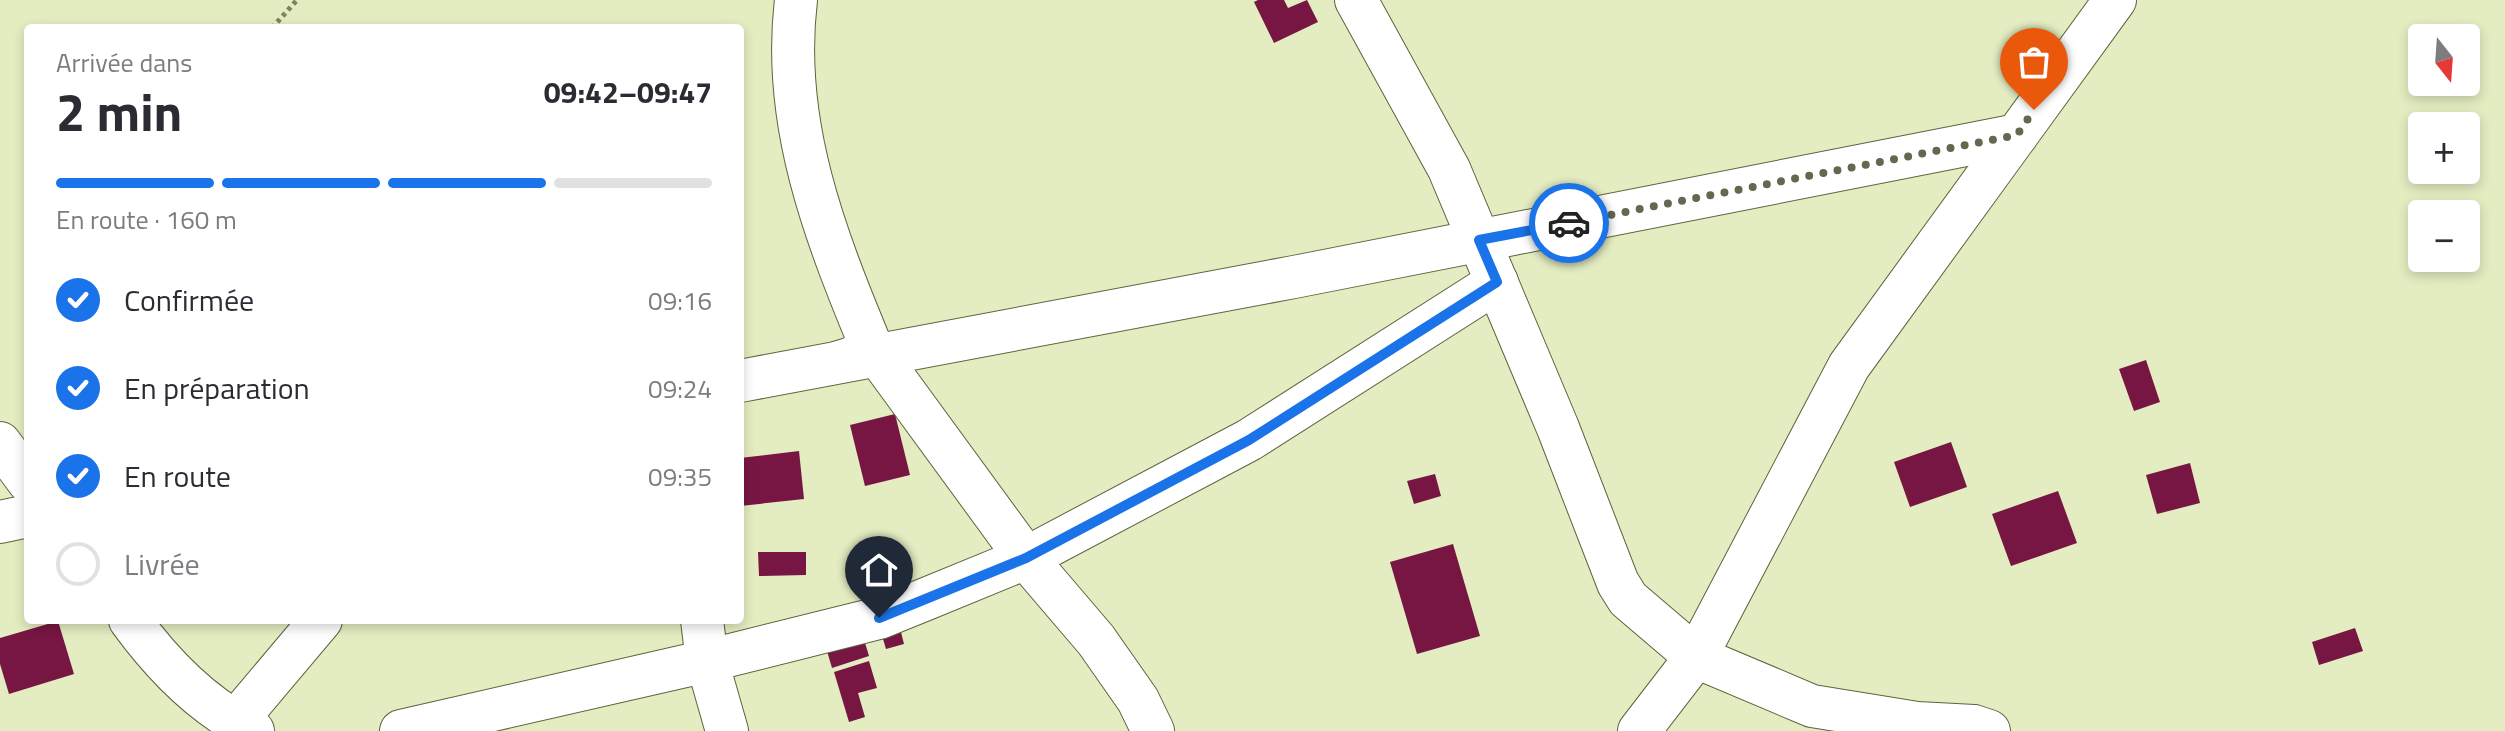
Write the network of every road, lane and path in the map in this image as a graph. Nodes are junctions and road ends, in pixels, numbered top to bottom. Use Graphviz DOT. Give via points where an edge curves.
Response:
graph roads {
  1 [pos="297,0"];
  2 [pos="796,0"];
  3 [pos="1356,0"];
  4 [pos="2115,0"];
  5 [pos="276,24"];
  6 [pos="2017,135"];
  7 [pos="1479,240"];
  8 [pos="1497,282"];
  9 [pos="874,351"];
  10 [pos="833,364"];
  11 [pos="744,380"];
  12 [pos="744,403"];
  13 [pos="0,443"];
  14 [pos="24,476"];
  15 [pos="24,517"];
  16 [pos="0,522"];
  17 [pos="1026,558"];
  18 [pos="133,624"];
  19 [pos="318,624"];
  20 [pos="702,624"];
  21 [pos="1696,657"];
  22 [pos="707,661"];
  23 [pos="244,726"];
  24 [pos="401,731"];
  25 [pos="727,731"];
  26 [pos="1153,731"];
  27 [pos="1639,731"];
  28 [pos="1989,731"];
  1 -- 5 [label="path"];
  2 -- 9 [label="street" via="792,67 808,174"];
  3 -- 7 [label="street" via="1449,169"];
  4 -- 6 [label="street"];
  6 -- 7 [label="street"];
  6 -- 21 [label="street" via="1849,366"];
  7 -- 8 [label="street"];
  7 -- 9 [label="street"];
  8 -- 17 [label="street" via="1249,440"];
  8 -- 21 [label="street" via="1618,583 1628,599"];
  9 -- 10 [label="street"];
  9 -- 17 [label="street"];
  10 -- 11 [label="street"];
  10 -- 12 [label="street"];
  13 -- 14 [label="street"];
  15 -- 16 [label="street"];
  17 -- 22 [label="street" via="879,618"];
  17 -- 26 [label="street" via="1096,640"];
  18 -- 23 [label="street" via="187,684"];
  19 -- 23 [label="street"];
  20 -- 22 [label="street"];
  21 -- 27 [label="street"];
  21 -- 28 [label="street" via="1812,706"];
  22 -- 24 [label="street"];
  22 -- 25 [label="street"];
}
